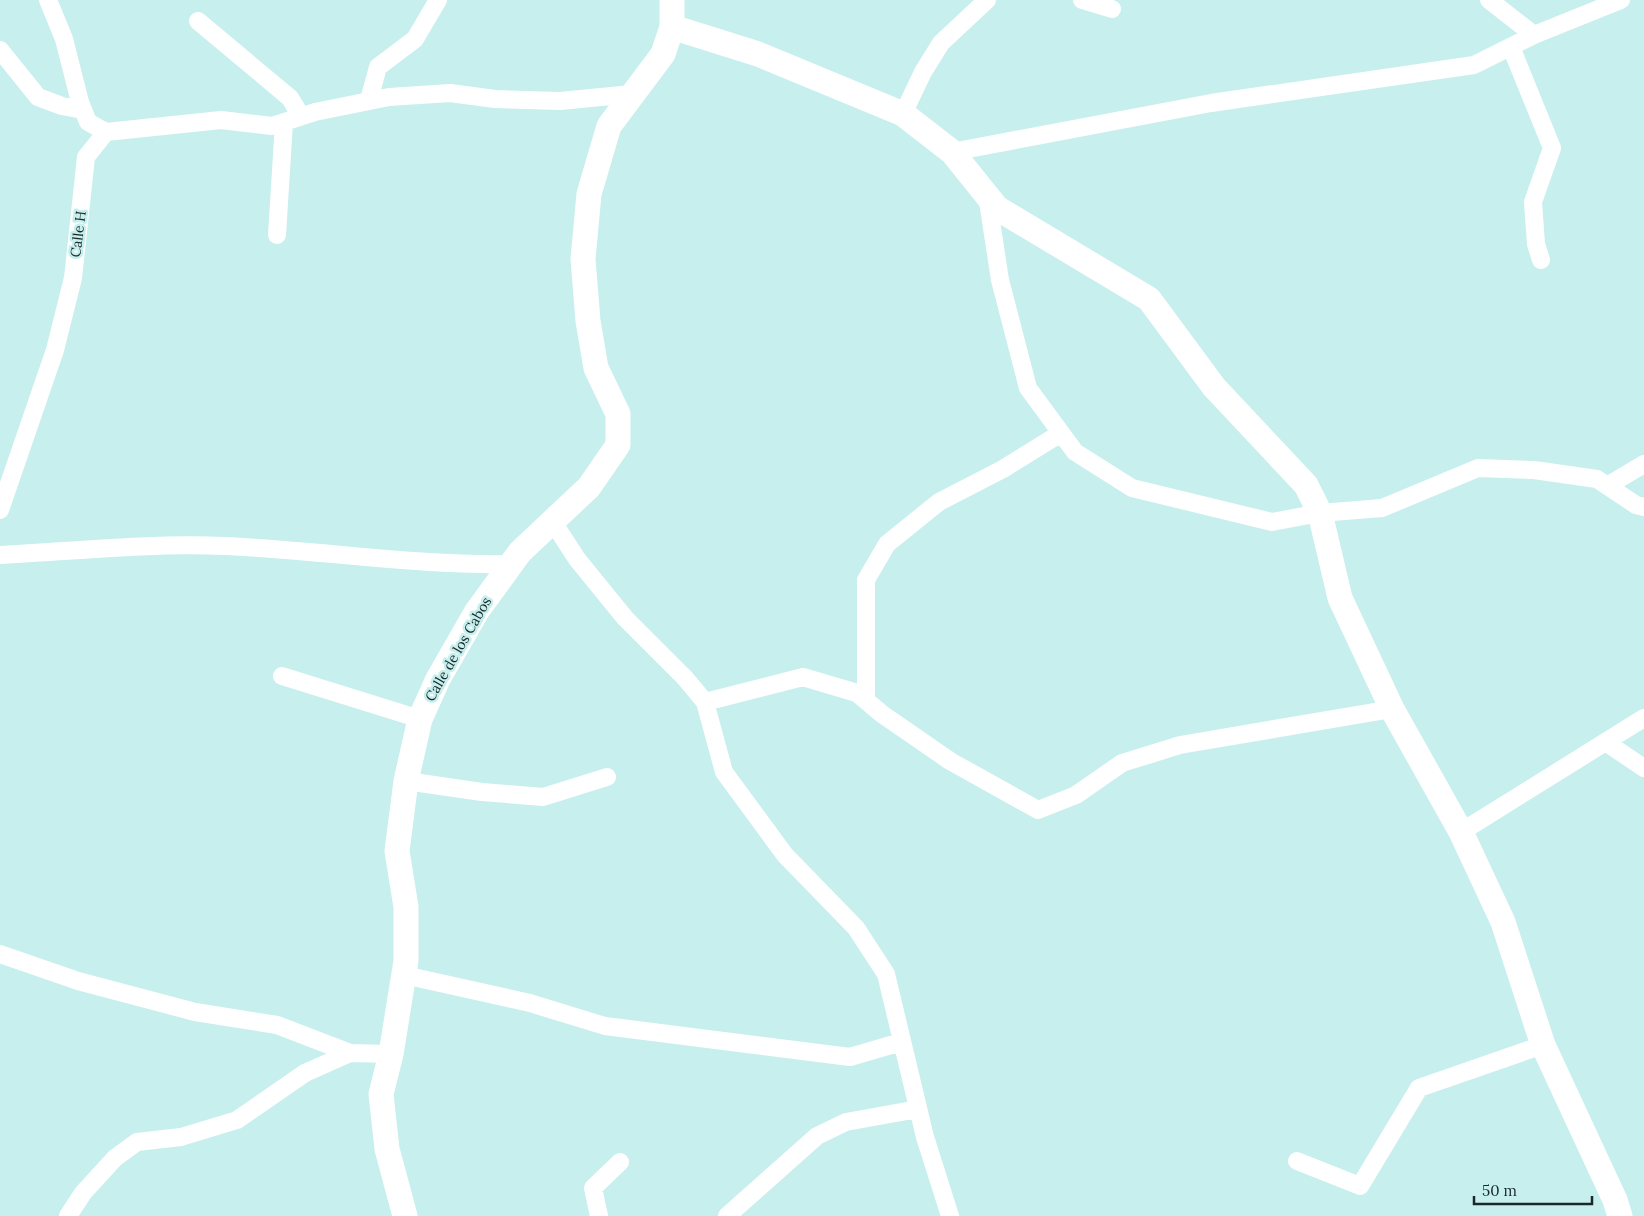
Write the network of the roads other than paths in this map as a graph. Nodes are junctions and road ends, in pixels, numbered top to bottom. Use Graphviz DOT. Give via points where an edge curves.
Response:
graph roads {
  1 [pos="48,0"];
  2 [pos="438,0"];
  3 [pos="672,0"];
  4 [pos="987,0"];
  5 [pos="1082,0"];
  6 [pos="1489,0"];
  7 [pos="1621,0"];
  8 [pos="1112,9"];
  9 [pos="198,21"];
  10 [pos="672,27"];
  11 [pos="1534,35"];
  12 [pos="1511,47"];
  13 [pos="0,50"];
  14 [pos="632,94"];
  15 [pos="369,100"];
  16 [pos="84,110"];
  17 [pos="903,114"];
  18 [pos="301,116"];
  19 [pos="284,122"];
  20 [pos="106,132"];
  21 [pos="952,152"];
  22 [pos="986,194"];
  23 [pos="277,235"];
  24 [pos="1541,260"];
  25 [pos="1061,433"];
  26 [pos="1644,464"];
  27 [pos="1607,486"];
  28 [pos="0,510"];
  29 [pos="1641,510"];
  30 [pos="1320,513"];
  31 [pos="553,522"];
  32 [pos="0,556"];
  33 [pos="512,564"];
  34 [pos="282,676"];
  35 [pos="866,701"];
  36 [pos="705,702"];
  37 [pos="1392,709"];
  38 [pos="1644,718"];
  39 [pos="420,719"];
  40 [pos="1607,743"];
  41 [pos="1644,768"];
  42 [pos="608,777"];
  43 [pos="406,781"];
  44 [pos="1460,832"];
  45 [pos="0,954"];
  46 [pos="404,975"];
  47 [pos="901,1042"];
  48 [pos="1543,1045"];
  49 [pos="350,1053"];
  50 [pos="390,1054"];
  51 [pos="918,1109"];
  52 [pos="1297,1161"];
  53 [pos="620,1162"];
  54 [pos="68,1216"];
  55 [pos="406,1216"];
  56 [pos="599,1216"];
  57 [pos="727,1216"];
  58 [pos="950,1216"];
  59 [pos="1620,1216"];
  1 -- 16 [label="street" via="64,40"];
  2 -- 15 [label="street" via="415,39 378,67"];
  3 -- 10 [label="street, Calle de los Cabos"];
  4 -- 17 [label="street" via="941,43"];
  5 -- 8 [label="street"];
  6 -- 11 [label="street"];
  7 -- 11 [label="street"];
  9 -- 18 [label="street" via="290,98"];
  10 -- 14 [label="street, Calle de los Cabos" via="663,54"];
  10 -- 17 [label="street" via="758,54"];
  11 -- 12 [label="street"];
  12 -- 21 [label="street" via="1474,64 1211,103"];
  12 -- 24 [label="street" via="1552,148 1533,202 1536,244"];
  13 -- 16 [label="street" via="38,97"];
  14 -- 15 [label="street" via="560,101 496,99 450,93"];
  14 -- 31 [label="street, Calle de los Cabos" via="610,126 592,186 583,259 596,368 618,414 618,445 589,487"];
  15 -- 18 [label="street"];
  16 -- 20 [label="street" via="88,122"];
  17 -- 21 [label="street"];
  18 -- 19 [label="street"];
  19 -- 20 [label="street" via="272,126 221,120"];
  19 -- 23 [label="street"];
  20 -- 28 [label="street, Calle H" via="86,157 73,278 54,350"];
  21 -- 22 [label="street"];
  22 -- 25 [label="street" via="1000,280 1020,364 1028,388"];
  22 -- 30 [label="street" via="997,208 1149,299 1214,387 1306,485"];
  25 -- 30 [label="street" via="1075,452 1132,488 1272,522"];
  25 -- 35 [label="street" via="1003,469 940,502 887,544 866,580"];
  26 -- 27 [label="street"];
  27 -- 29 [label="street"];
  27 -- 30 [label="street" via="1597,479 1534,470 1478,468 1382,508"];
  30 -- 37 [label="street" via="1340,598"];
  31 -- 33 [label="street, Calle de los Cabos" via="520,552"];
  31 -- 36 [label="street" via="577,559 625,618"];
  32 -- 33 [label="street" via="223,546 458,565"];
  33 -- 39 [label="street, Calle de los Cabos" via="477,611 438,679"];
  34 -- 39 [label="street"];
  35 -- 36 [label="street" via="857,693 804,677"];
  35 -- 37 [label="street" via="950,761 1038,810 1076,795 1122,763 1180,745"];
  36 -- 47 [label="street" via="724,772 785,855 856,928 886,974"];
  37 -- 44 [label="street"];
  38 -- 40 [label="street"];
  39 -- 43 [label="street, Calle de los Cabos"];
  40 -- 41 [label="street"];
  40 -- 44 [label="street"];
  42 -- 43 [label="street" via="543,797"];
  43 -- 46 [label="street, Calle de los Cabos" via="397,851 406,907"];
  44 -- 48 [label="street" via="1503,922"];
  45 -- 49 [label="street" via="78,981 195,1012 277,1025"];
  46 -- 47 [label="street" via="530,1003 605,1026 850,1057"];
  46 -- 50 [label="street, Calle de los Cabos"];
  47 -- 51 [label="street"];
  48 -- 52 [label="street" via="1419,1088 1360,1186"];
  48 -- 59 [label="street"];
  49 -- 50 [label="street"];
  49 -- 54 [label="street" via="305,1073 237,1120 181,1137 137,1142 115,1158"];
  50 -- 55 [label="street, Calle de los Cabos" via="381,1094 387,1148"];
  51 -- 57 [label="street" via="846,1122 818,1136"];
  51 -- 58 [label="street"];
  53 -- 56 [label="street" via="593,1188"];
}
